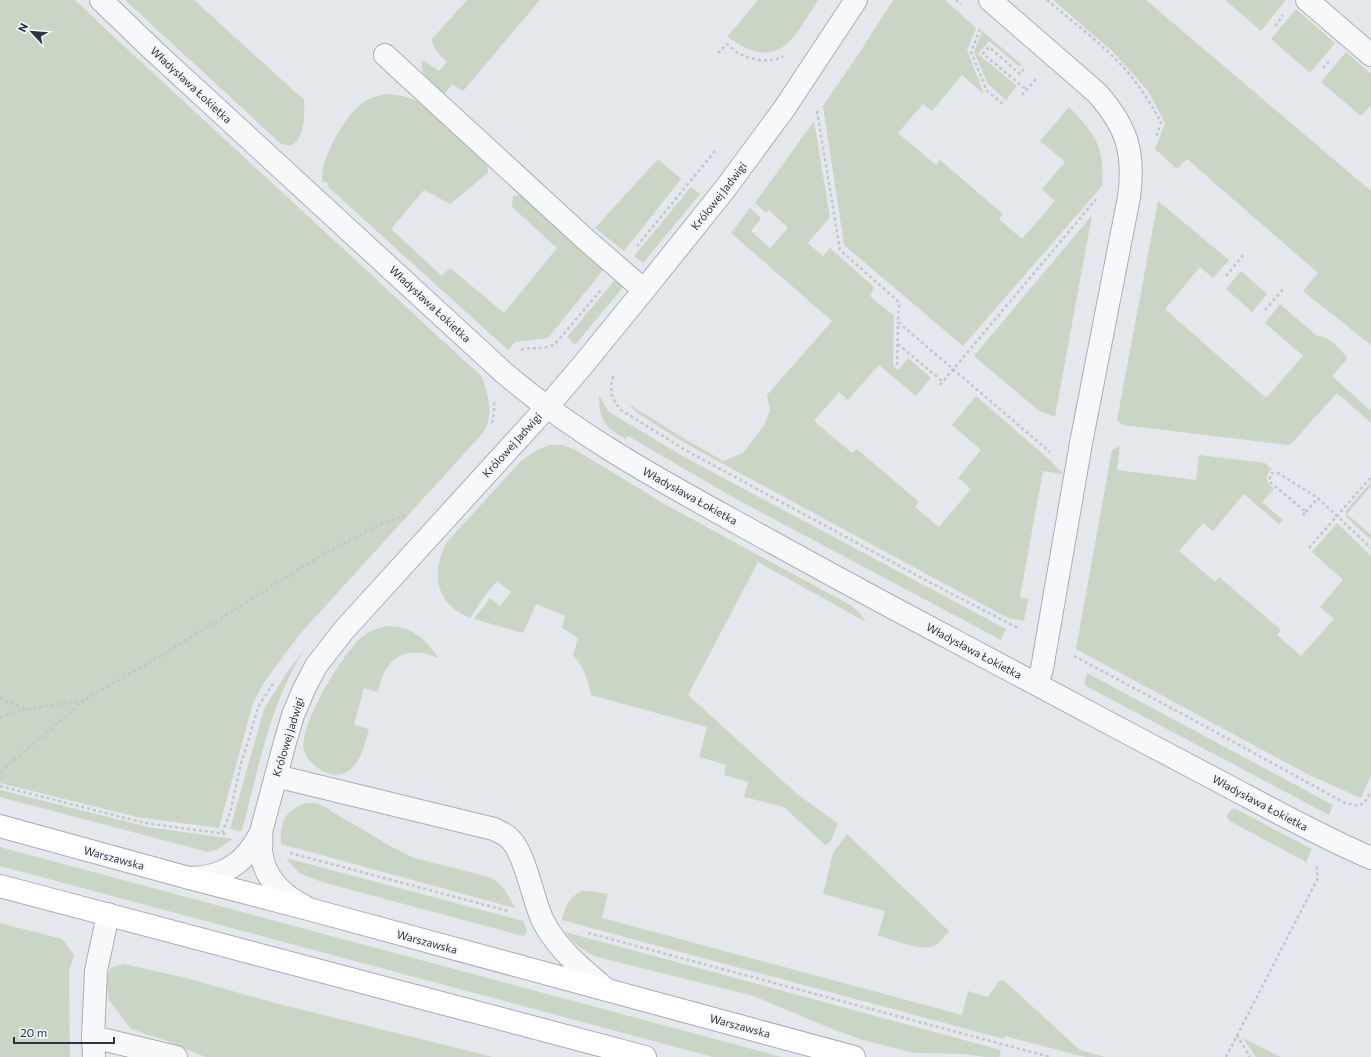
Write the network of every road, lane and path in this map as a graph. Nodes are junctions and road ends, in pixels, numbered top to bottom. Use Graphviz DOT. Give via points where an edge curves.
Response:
graph roads {
  1 [pos="101,0"];
  2 [pos="856,0"];
  3 [pos="956,0"];
  4 [pos="990,0"];
  5 [pos="1047,0"];
  6 [pos="1307,0"];
  7 [pos="966,9"];
  8 [pos="982,23"];
  9 [pos="718,53"];
  10 [pos="788,53"];
  11 [pos="385,55"];
  12 [pos="1371,55"];
  13 [pos="780,58"];
  14 [pos="777,65"];
  15 [pos="1020,74"];
  16 [pos="1035,80"];
  17 [pos="1027,90"];
  18 [pos="1022,96"];
  19 [pos="1002,104"];
  20 [pos="812,113"];
  21 [pos="1154,143"];
  22 [pos="719,146"];
  23 [pos="1103,192"];
  24 [pos="1244,254"];
  25 [pos="619,268"];
  26 [pos="1226,276"];
  27 [pos="1284,288"];
  28 [pos="644,290"];
  29 [pos="1265,310"];
  30 [pos="898,322"];
  31 [pos="898,344"];
  32 [pos="897,364"];
  33 [pos="954,369"];
  34 [pos="503,372"];
  35 [pos="613,374"];
  36 [pos="942,382"];
  37 [pos="940,385"];
  38 [pos="547,407"];
  39 [pos="490,426"];
  40 [pos="1076,475"];
  41 [pos="1371,478"];
  42 [pos="1318,498"];
  43 [pos="409,515"];
  44 [pos="1338,515"];
  45 [pos="1309,548"];
  46 [pos="1371,548"];
  47 [pos="1047,643"];
  48 [pos="274,681"];
  49 [pos="1036,684"];
  50 [pos="0,697"];
  51 [pos="86,700"];
  52 [pos="28,708"];
  53 [pos="0,717"];
  54 [pos="0,772"];
  55 [pos="276,776"];
  56 [pos="1371,791"];
  57 [pos="1370,798"];
  58 [pos="0,826"];
  59 [pos="261,832"];
  60 [pos="222,834"];
  61 [pos="1371,858"];
  62 [pos="1316,861"];
  63 [pos="189,878"];
  64 [pos="0,886"];
  65 [pos="312,910"];
  66 [pos="108,914"];
  67 [pos="607,990"];
  68 [pos="1237,1034"];
  69 [pos="94,1047"];
  70 [pos="176,1057"];
  71 [pos="645,1057"];
  72 [pos="854,1057"];
  73 [pos="1226,1057"];
  74 [pos="1250,1057"];
  1 -- 34 [label="street, Władysława Łokietka"];
  2 -- 28 [label="street, Królowej Jadwigi" via="784,109 726,189"];
  3 -- 7 [label="path"];
  4 -- 40 [label="street" via="1097,93 1116,118 1129,148 1132,176 1129,197"];
  5 -- 21 [label="path" via="1108,52 1138,84 1161,122"];
  6 -- 12 [label="street"];
  8 -- 19 [label="path" via="971,52 987,91"];
  9 -- 13 [label="path" via="727,44 743,56 761,60"];
  10 -- 13 [label="path"];
  11 -- 25 [label="street"];
  13 -- 14 [label="path"];
  15 -- 17 [label="path" via="988,47 983,54"];
  16 -- 17 [label="path"];
  17 -- 18 [label="path"];
  20 -- 30 [label="path" via="816,107 840,250 899,302"];
  22 -- 25 [label="path"];
  23 -- 33 [label="path"];
  24 -- 26 [label="path"];
  25 -- 28 [label="street"];
  25 -- 34 [label="path" via="555,344 543,349 521,349"];
  27 -- 29 [label="path"];
  28 -- 38 [label="street, Królowej Jadwigi"];
  30 -- 31 [label="path"];
  30 -- 33 [label="path"];
  31 -- 32 [label="path"];
  31 -- 36 [label="path"];
  33 -- 36 [label="path"];
  33 -- 40 [label="path"];
  34 -- 38 [label="street, Władysława Łokietka"];
  34 -- 39 [label="path" via="488,390 494,402"];
  35 -- 47 [label="path" via="610,389 614,402 621,410 687,451"];
  36 -- 37 [label="path"];
  38 -- 49 [label="street, Władysława Łokietka" via="606,448 700,502"];
  38 -- 55 [label="street, Królowej Jadwigi" via="344,630 316,666 293,715"];
  40 -- 47 [label="street"];
  41 -- 44 [label="path"];
  42 -- 42 [label="path" via="1304,514 1271,483 1270,476 1272,473 1278,473"];
  42 -- 44 [label="path"];
  43 -- 51 [label="path" via="383,523 325,554"];
  44 -- 45 [label="path"];
  44 -- 46 [label="path"];
  47 -- 49 [label="street"];
  47 -- 57 [label="path" via="1345,803 1358,806"];
  48 -- 60 [label="path" via="259,705"];
  49 -- 61 [label="street, Władysława Łokietka" via="1320,834"];
  50 -- 52 [label="path" via="7,702"];
  51 -- 52 [label="path"];
  51 -- 54 [label="path"];
  52 -- 53 [label="path"];
  55 -- 59 [label="street, Królowej Jadwigi"];
  55 -- 67 [label="street" via="494,829 510,839 515,845 543,920 560,947"];
  56 -- 57 [label="path"];
  58 -- 63 [label="main road, Warszawska"];
  59 -- 63 [label="street, Królowej Jadwigi" via="256,844 238,863 215,875"];
  59 -- 65 [label="street" via="265,868 272,881 288,897"];
  62 -- 68 [label="path" via="1318,878"];
  63 -- 65 [label="main road, Warszawska"];
  64 -- 66 [label="main road"];
  65 -- 67 [label="main road, Warszawska"];
  66 -- 69 [label="street" via="96,971"];
  66 -- 71 [label="main road"];
  67 -- 72 [label="main road, Warszawska"];
  68 -- 73 [label="path"];
  68 -- 74 [label="path"];
  69 -- 70 [label="street"];
}
